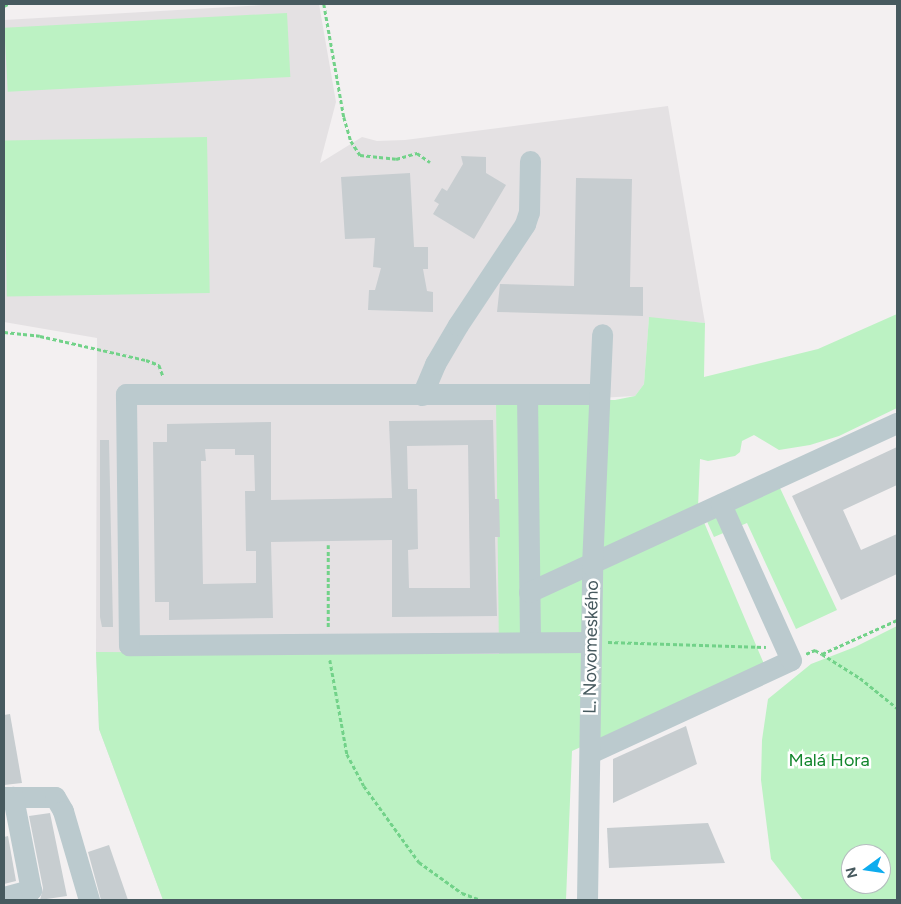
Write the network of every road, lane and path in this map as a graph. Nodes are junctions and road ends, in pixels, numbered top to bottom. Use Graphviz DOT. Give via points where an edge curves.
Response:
graph roads {
  1 [pos="8,4"];
  2 [pos="324,4"];
  3 [pos="4,6"];
  4 [pos="530,161"];
  5 [pos="430,162"];
  6 [pos="4,332"];
  7 [pos="602,334"];
  8 [pos="165,394"];
  9 [pos="528,394"];
  10 [pos="597,394"];
  11 [pos="422,395"];
  12 [pos="897,423"];
  13 [pos="722,504"];
  14 [pos="592,566"];
  15 [pos="530,592"];
  16 [pos="897,620"];
  17 [pos="530,642"];
  18 [pos="591,642"];
  19 [pos="766,647"];
  20 [pos="822,654"];
  21 [pos="791,660"];
  22 [pos="897,708"];
  23 [pos="340,728"];
  24 [pos="590,753"];
  25 [pos="8,797"];
  26 [pos="4,897"];
  27 [pos="90,900"];
  28 [pos="480,900"];
  29 [pos="587,900"];
  1 -- 3 [label="path"];
  2 -- 5 [label="path" via="351,141 360,154 396,158 417,153"];
  4 -- 11 [label="street" via="525,224 458,325 435,364"];
  6 -- 8 [label="path" via="40,336 146,360 159,366"];
  7 -- 10 [label="street, L. Novomeského"];
  8 -- 11 [label="street"];
  8 -- 17 [label="street" via="126,394 129,645"];
  9 -- 10 [label="street"];
  9 -- 11 [label="street"];
  9 -- 15 [label="street"];
  10 -- 14 [label="street, L. Novomeského"];
  12 -- 13 [label="street"];
  13 -- 14 [label="street"];
  13 -- 21 [label="street"];
  14 -- 15 [label="street"];
  14 -- 18 [label="street, L. Novomeského"];
  15 -- 17 [label="street"];
  16 -- 20 [label="path"];
  17 -- 18 [label="street"];
  18 -- 19 [label="path"];
  18 -- 24 [label="street, L. Novomeského"];
  20 -- 21 [label="path" via="815,650"];
  20 -- 22 [label="path" via="860,678"];
  21 -- 24 [label="street"];
  23 -- 28 [label="path" via="347,754 364,786 419,862 462,893"];
  24 -- 29 [label="street, L. Novomeského"];
  25 -- 26 [label="street" via="31,890"];
  25 -- 27 [label="street" via="55,797 64,811"];
}
